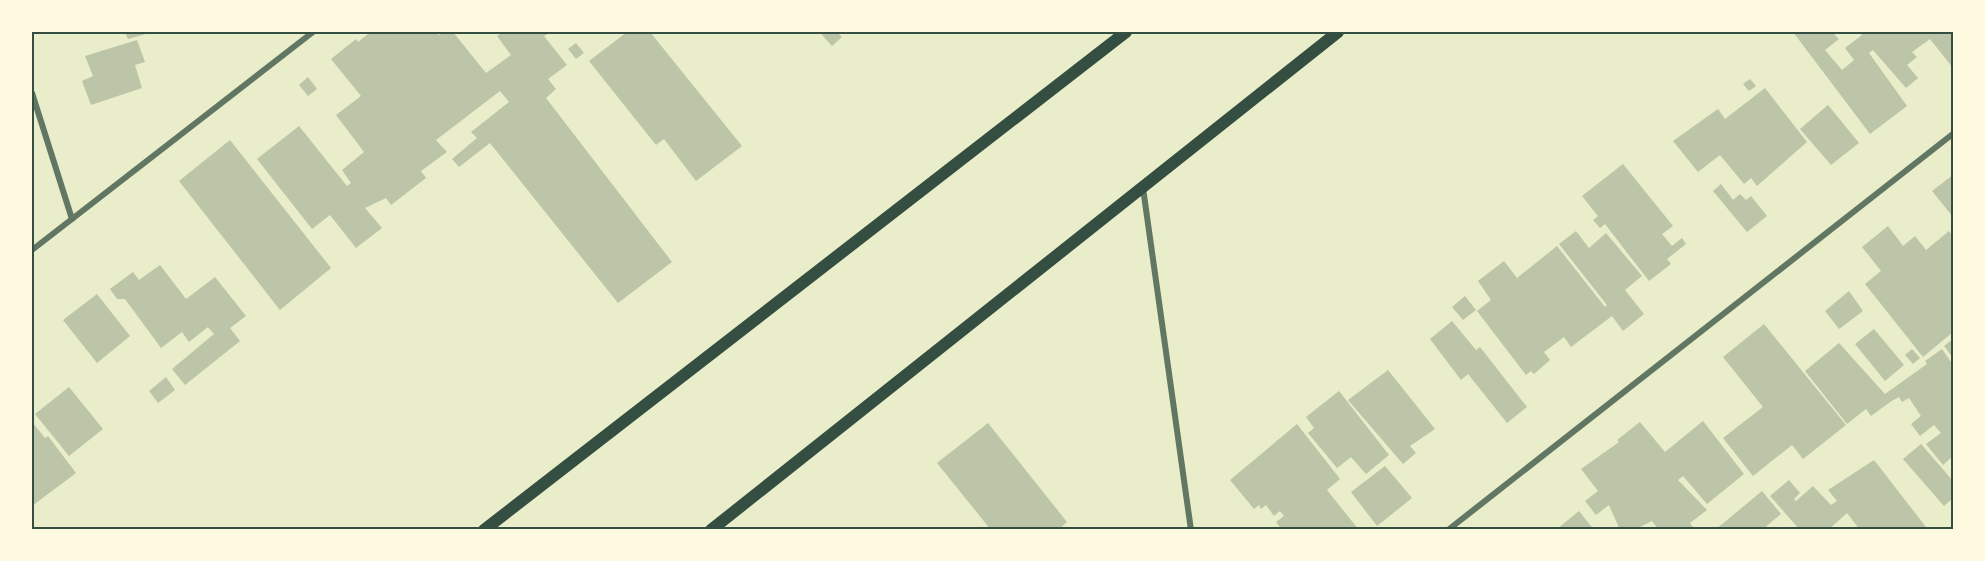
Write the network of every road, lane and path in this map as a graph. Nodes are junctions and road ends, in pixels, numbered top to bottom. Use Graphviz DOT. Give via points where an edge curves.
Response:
graph roads {
  1 [pos="313,32"];
  2 [pos="1126,32"];
  3 [pos="1338,32"];
  4 [pos="32,93"];
  5 [pos="1953,133"];
  6 [pos="1142,187"];
  7 [pos="72,219"];
  8 [pos="32,250"];
  9 [pos="484,530"];
  10 [pos="711,530"];
  11 [pos="1191,530"];
  12 [pos="1448,530"];
  1 -- 7 [label="street"];
  2 -- 9 [label="main road"];
  3 -- 6 [label="main road"];
  4 -- 7 [label="street"];
  5 -- 12 [label="street"];
  6 -- 10 [label="main road"];
  6 -- 11 [label="street"];
  7 -- 8 [label="street"];
}
